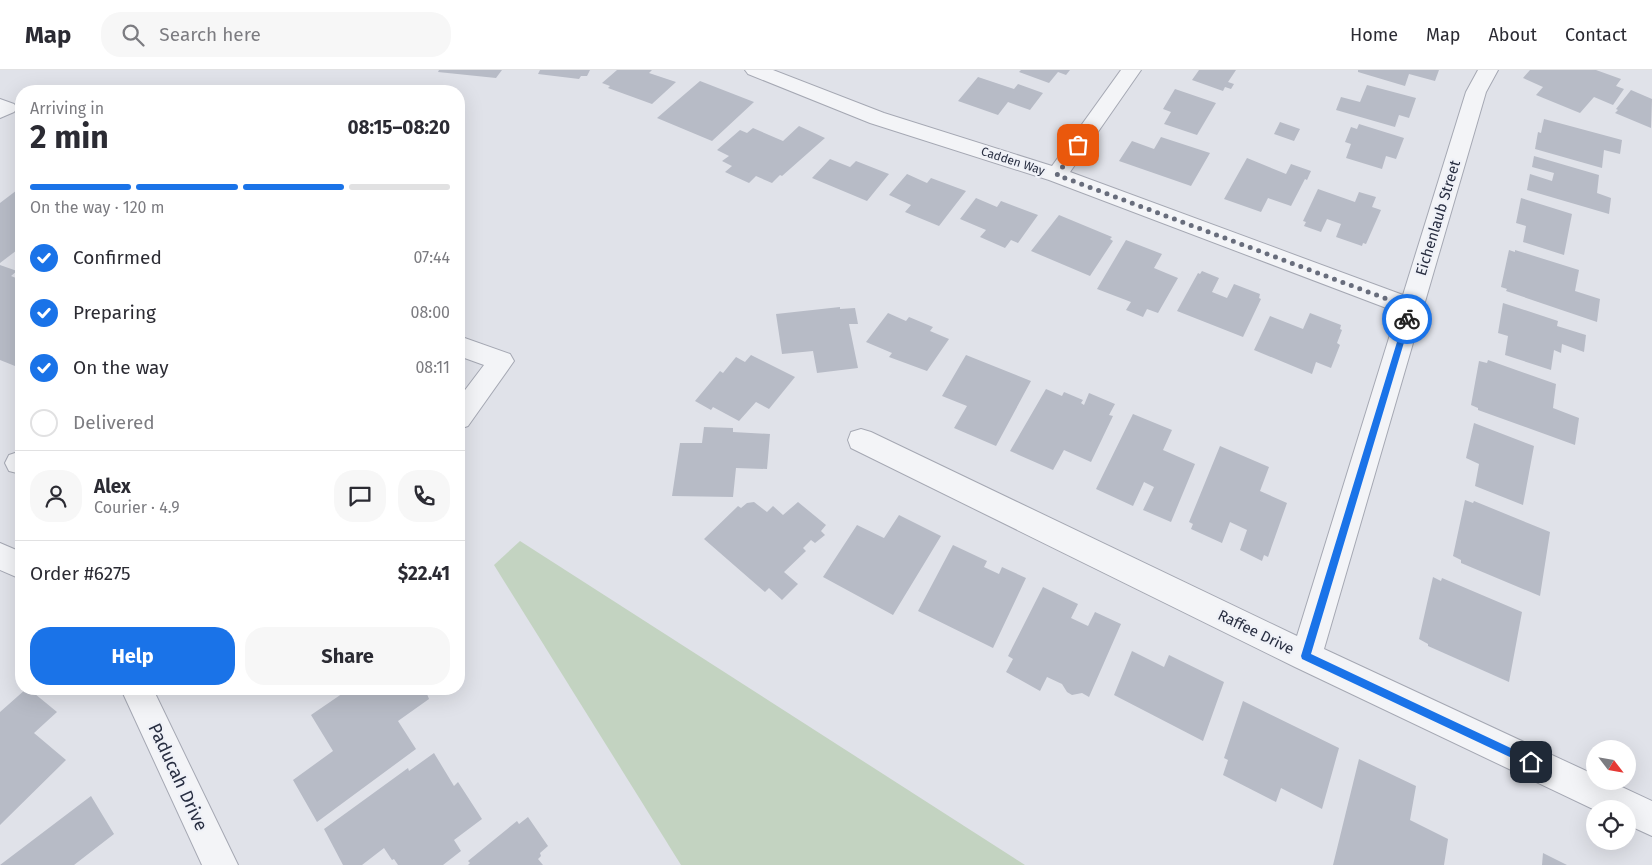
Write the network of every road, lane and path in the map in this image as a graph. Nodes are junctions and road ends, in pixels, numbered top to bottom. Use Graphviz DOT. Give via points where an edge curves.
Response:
graph roads {
  1 [pos="754,70"];
  2 [pos="1132,70"];
  3 [pos="1488,70"];
  4 [pos="0,106"];
  5 [pos="0,112"];
  6 [pos="1057,175"];
  7 [pos="1411,308"];
  8 [pos="465,348"];
  9 [pos="465,410"];
  10 [pos="861,440"];
  11 [pos="0,556"];
  12 [pos="15,563"];
  13 [pos="1306,656"];
  14 [pos="140,695"];
  15 [pos="1652,819"];
  16 [pos="220,865"];
  1 -- 6 [label="street, Cadden Way" via="877,118"];
  2 -- 6 [label="street"];
  3 -- 7 [label="street, Eichenlaub Street" via="1476,92"];
  4 -- 5 [label="street" via="7,108"];
  6 -- 7 [label="street, Cadden Way"];
  7 -- 13 [label="street, Eichenlaub Street"];
  8 -- 9 [label="street" via="501,361"];
  10 -- 13 [label="street, Raffee Drive"];
  11 -- 12 [label="street"];
  13 -- 15 [label="street, Raffee Drive"];
  14 -- 16 [label="street, Paducah Drive"];
}
